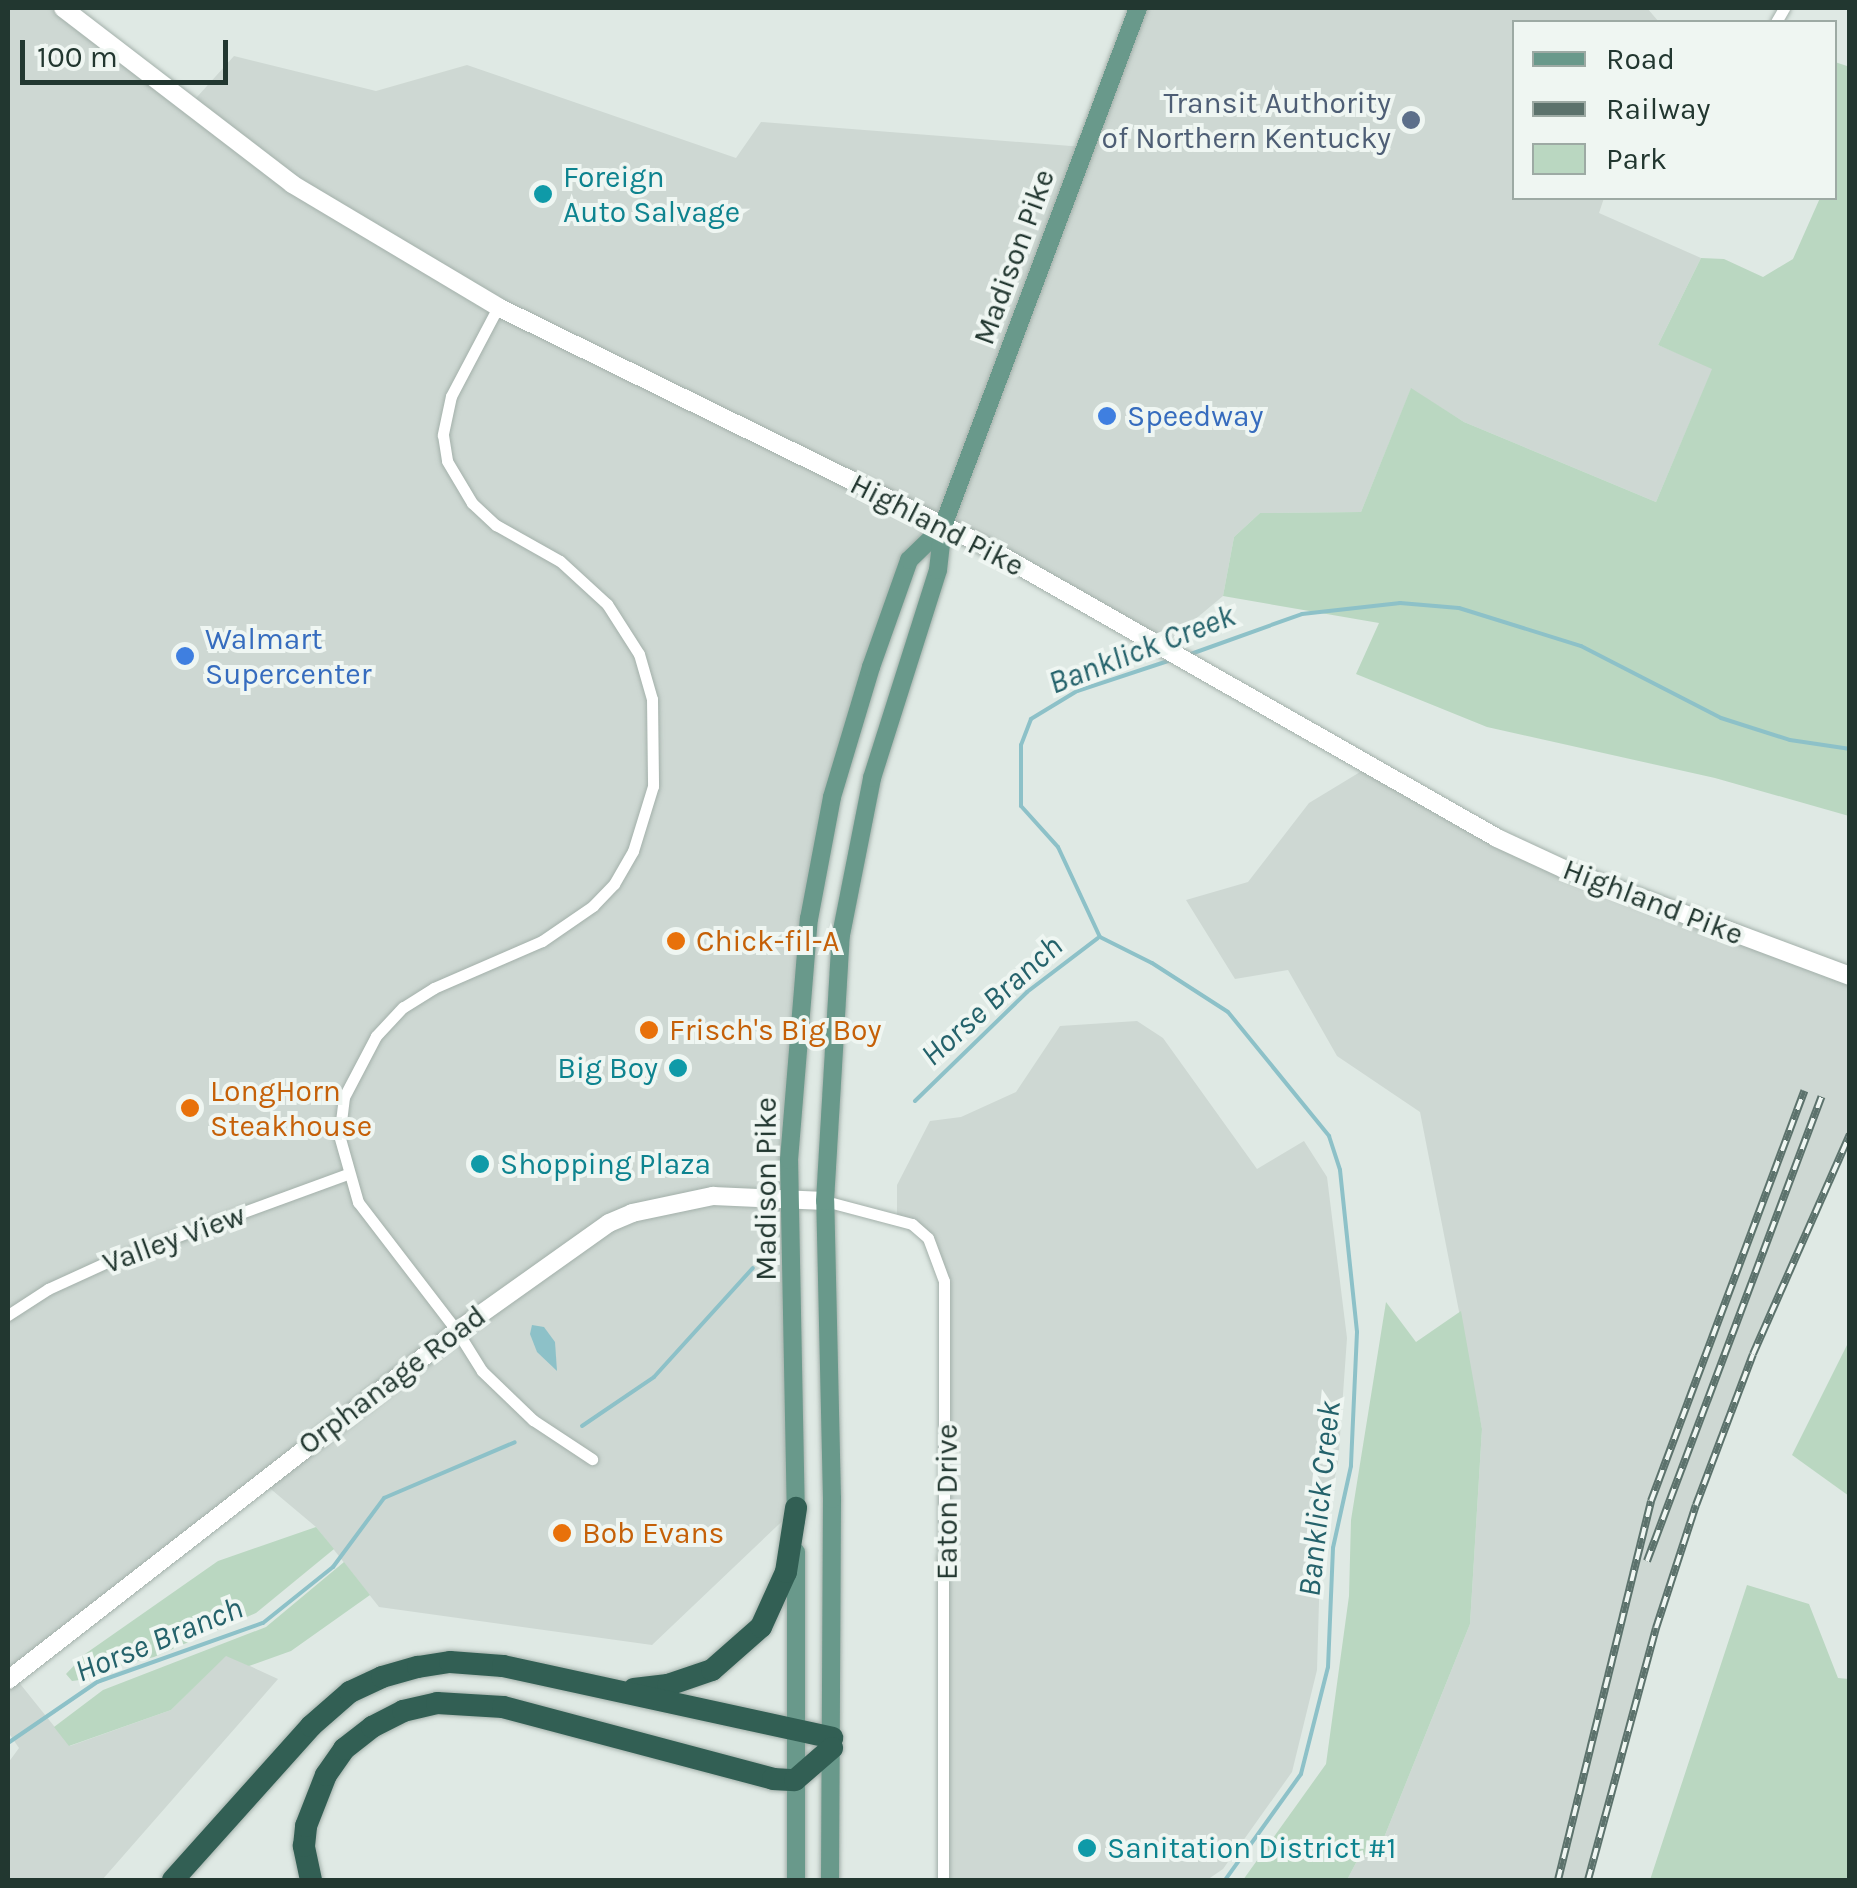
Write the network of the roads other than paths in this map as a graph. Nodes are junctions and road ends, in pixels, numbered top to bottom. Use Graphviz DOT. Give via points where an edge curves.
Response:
graph roads {
  1 [pos="63,8"];
  2 [pos="1138,8"];
  3 [pos="498,307"];
  4 [pos="943,526"];
  5 [pos="1850,976"];
  6 [pos="347,1174"];
  7 [pos="791,1196"];
  8 [pos="825,1201"];
  9 [pos="8,1315"];
  10 [pos="457,1330"];
  11 [pos="592,1459"];
  12 [pos="796,1508"];
  13 [pos="8,1680"];
  14 [pos="605,1688"];
  15 [pos="799,1731"];
  16 [pos="832,1743"];
  17 [pos="796,1780"];
  18 [pos="173,1880"];
  19 [pos="310,1880"];
  20 [pos="796,1880"];
  21 [pos="830,1880"];
  22 [pos="943,1880"];
  1 -- 3 [label="main road, Highland Pike" via="292,184"];
  2 -- 4 [label="main road, Madison Pike"];
  3 -- 4 [label="main road, Highland Pike"];
  3 -- 6 [label="street" via="451,396 444,435 448,460 472,503 496,525 560,561 607,604 639,654 652,699 653,786 633,851 593,906 542,941 434,988 376,1036 344,1097 339,1135"];
  4 -- 5 [label="main road, Highland Pike" via="1498,838"];
  4 -- 7 [label="main road, Madison Pike" via="909,560 825,828 799,1004"];
  4 -- 8 [label="main road, Madison Pike" via="938,570 872,778 841,935"];
  6 -- 9 [label="street, Valley View" via="107,1262"];
  6 -- 10 [label="street" via="358,1202"];
  7 -- 8 [label="main road, Orphanage Road"];
  7 -- 10 [label="main road, Orphanage Road" via="713,1196 632,1213"];
  7 -- 12 [label="main road, Madison Pike"];
  8 -- 16 [label="main road, Madison Pike"];
  8 -- 22 [label="street, Eaton Drive" via="912,1224 928,1238 944,1281"];
  10 -- 11 [label="street" via="499,1391"];
  10 -- 13 [label="main road, Orphanage Road"];
  12 -- 14 [label="highway" via="778,1596 739,1650 690,1680"];
  12 -- 15 [label="main road, Madison Pike"];
  14 -- 15 [label="highway"];
  14 -- 18 [label="highway" via="479,1663 450,1662 382,1677 350,1692 311,1726"];
  15 -- 16 [label="highway"];
  15 -- 17 [label="main road, Madison Pike"];
  16 -- 17 [label="highway"];
  16 -- 21 [label="main road, Madison Pike"];
  17 -- 19 [label="highway" via="738,1771 503,1707 437,1703 388,1719 344,1748 306,1826"];
  17 -- 20 [label="main road, Madison Pike"];
}
